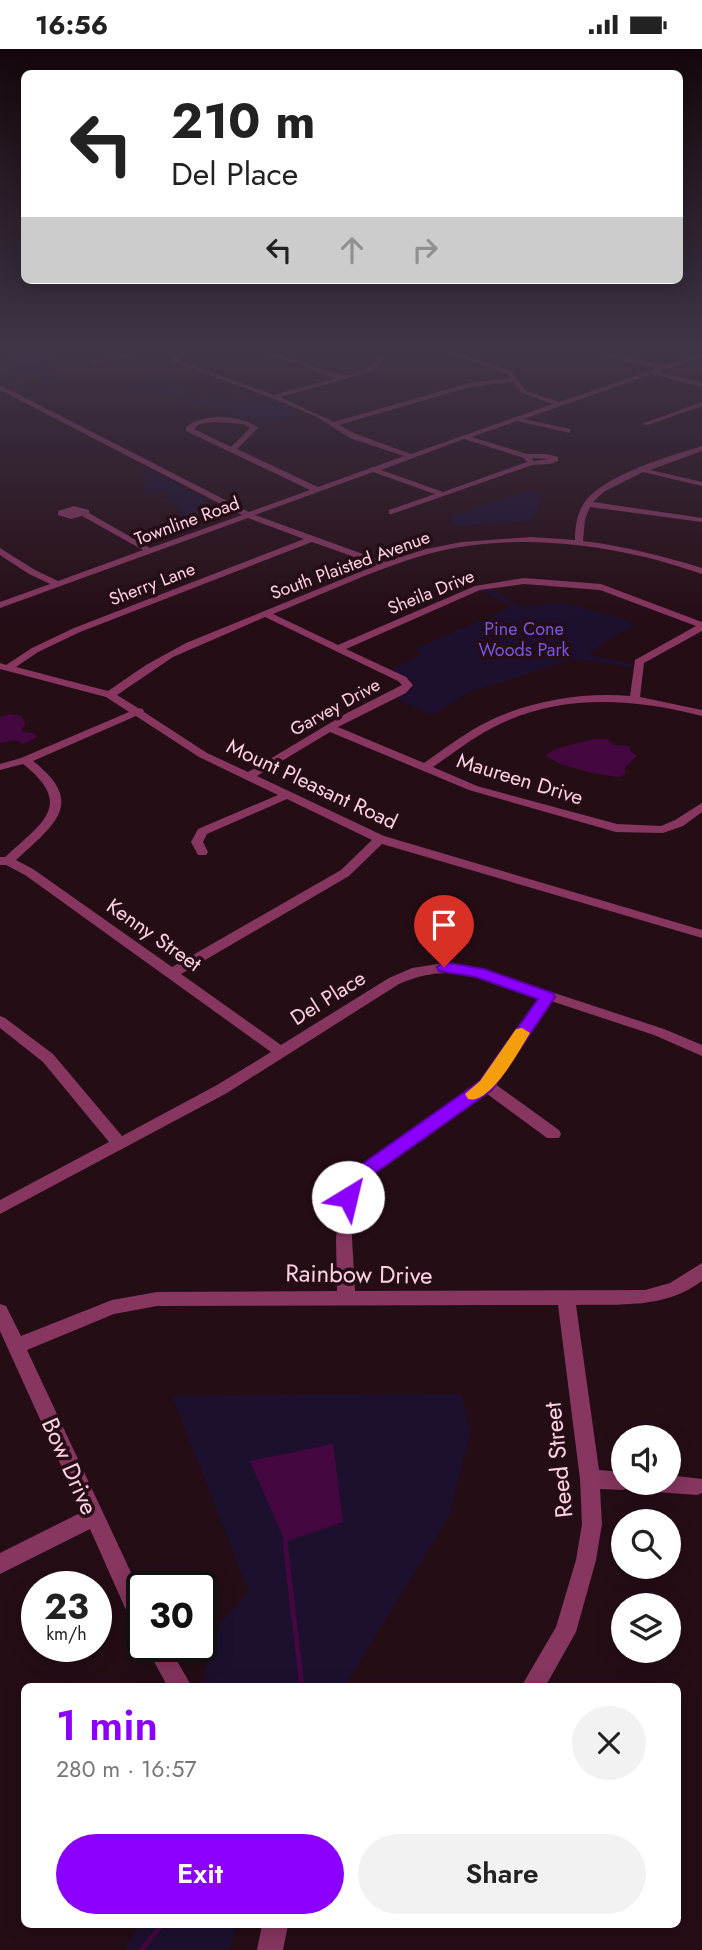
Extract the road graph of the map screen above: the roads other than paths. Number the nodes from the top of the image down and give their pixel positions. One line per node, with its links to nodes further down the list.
1 (106, 442): 18 (street)
2 (214, 442): 8 (street)
3 (241, 442): 8 (street)
4 (369, 442): 9 (street)
5 (451, 442): 9 (street, Townline Road)
6 (477, 442): 14 (street)
7 (702, 448): 11 (street)
8 (232, 450): 13 (street)
9 (411, 456): 10 (street, Townline Road)
10 (374, 470): 13 (street, Townline Road); 14 (street)
11 (645, 471): 12 (street); 15 (street)
12 (702, 484)
13 (317, 490): 18 (street, Townline Road)
14 (442, 494): 16 (street)
15 (587, 504): 19 (street); 21 (street)
16 (392, 512)
17 (85, 513): 23 (street)
18 (249, 515): 20 (street); 23 (street, Townline Road)
19 (702, 520)
20 (312, 539): 24 (street); 31 (street, Sherry Lane)
21 (579, 544): 24 (street, South Plaisted Avenue); 25 (street, South Plaisted Avenue)
22 (0, 551): 26 (street)
23 (150, 551): 26 (street, Townline Road)
24 (385, 565): 28 (street, South Plaisted Avenue)
25 (702, 571)
26 (58, 584): 27 (street, Townline Road)
27 (0, 605)
28 (265, 614): 30 (street, Garvey Drive); 32 (street, South Plaisted Avenue)
29 (702, 626): 30 (street, Sheila Drive); 33 (street)
30 (337, 649): 36 (street, Garvey Drive)
31 (4, 667): 32 (street, Mount Pleasant Road)
32 (110, 695): 34 (street, Mount Pleasant Road)
33 (635, 700): 35 (street); 39 (street)
34 (139, 711): 37 (street); 40 (street, Mount Pleasant Road)
35 (702, 713)
36 (330, 728): 39 (street, Maureen Drive); 40 (street, Garvey Drive)
37 (25, 760): 38 (street); 45 (street)
38 (0, 767)
39 (425, 768): 42 (street, Maureen Drive)
40 (248, 777): 41 (street, Mount Pleasant Road)
41 (286, 795): 43 (street, Mount Pleasant Road); 44 (street)
42 (702, 807)
43 (380, 839): 46 (street, Mount Pleasant Road); 47 (street)
44 (202, 852)
45 (4, 861): 47 (street, Kenny Street)
46 (702, 934)
47 (172, 973): 51 (street, Kenny Street)
48 (547, 997): 50 (street, Del Place); 51 (street, Del Place); 52 (street)
49 (0, 1021): 54 (street)
50 (702, 1051)
51 (281, 1052): 54 (street, Del Place)
52 (486, 1085): 53 (street); 57 (street)
53 (553, 1134)
54 (120, 1143): 55 (street, Del Place)
55 (0, 1208)
56 (702, 1270): 58 (street, Rainbow Drive)
57 (346, 1298): 58 (street, Rainbow Drive); 60 (street, Rainbow Drive)
58 (565, 1299): 61 (street, Reed Street)
59 (0, 1311): 60 (street, Bow Drive)
60 (16, 1346): 65 (street, Bow Drive)
61 (590, 1479): 62 (street); 70 (street, Reed Street)
62 (611, 1480)
63 (681, 1485): 64 (street)
64 (697, 1486)
65 (93, 1517): 66 (street); 67 (street, Bow Drive)
66 (0, 1564)
67 (126, 1586)
68 (167, 1662): 69 (street)
69 (179, 1683)
70 (534, 1683)
71 (274, 1928): 72 (street)
72 (270, 1950)

